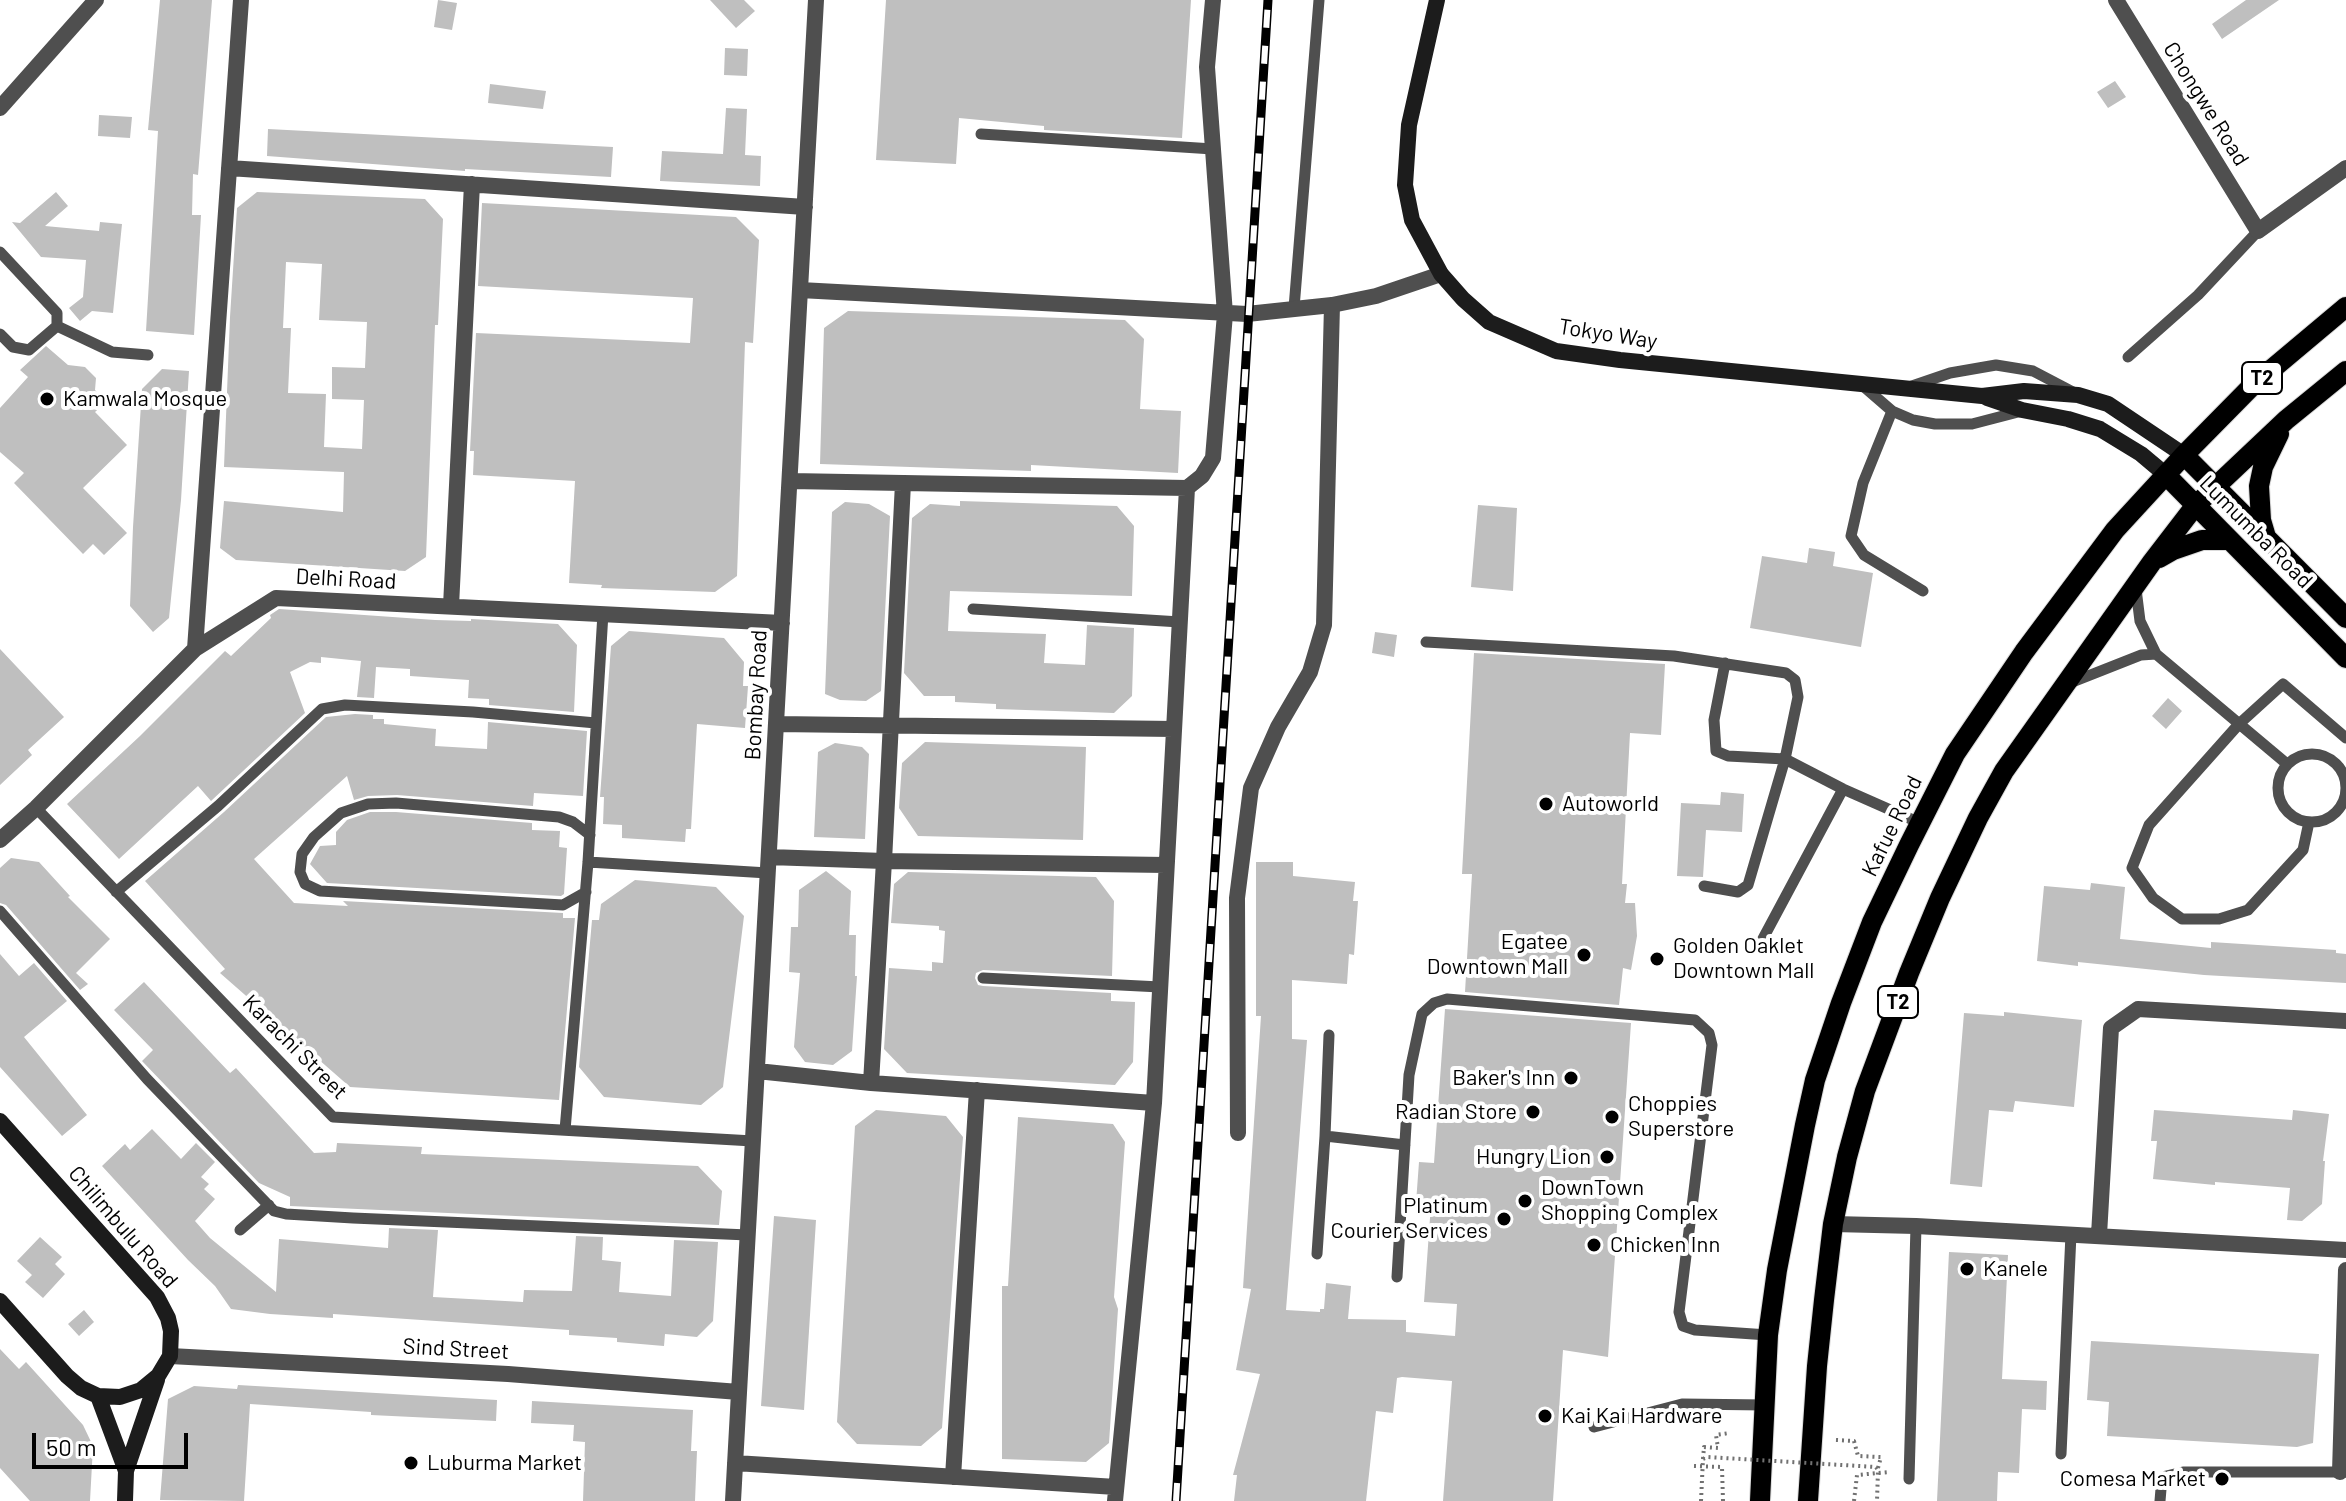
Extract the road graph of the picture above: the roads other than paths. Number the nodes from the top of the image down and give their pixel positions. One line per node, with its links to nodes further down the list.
1 (96, 0): 8 (street)
2 (241, 0): 11 (street)
3 (816, 0): 14 (street, Bombay Road)
4 (1213, 0): 10 (street)
5 (1319, 0): 21 (lane)
6 (1437, 0): 17 (main road, Tokyo Way)
7 (2116, 0): 15 (street, Chongwe Road)
8 (0, 108)
9 (981, 134): 10 (lane)
10 (1213, 149): 22 (street)
11 (229, 168): 13 (street); 54 (street)
12 (2346, 168): 15 (street)
13 (472, 184): 14 (street); 47 (street)
14 (805, 207): 18 (street, Bombay Road)
15 (2258, 231): 26 (lane)
16 (0, 252): 23 (lane)
17 (1441, 274): 19 (street); 28 (main road, Tokyo Way)
18 (800, 290): 22 (street); 37 (street, Bombay Road)
19 (1332, 305): 21 (street); 93 (street)
20 (2346, 307): 35 (main road, Kafue Road / T2)
21 (1294, 308): 22 (street)
22 (1225, 314): 40 (street)
23 (57, 326): 24 (lane); 25 (lane)
24 (0, 334)
25 (148, 355)
26 (2128, 357)
27 (2346, 371): 34 (main road, T2)
28 (1862, 385): 29 (main road, Tokyo Way); 33 (lane)
29 (1905, 389): 30 (lane); 31 (main road, Tokyo Way)
30 (2078, 395): 31 (main road, Tokyo Way); 35 (main road, Tokyo Way)
31 (1982, 396): 32 (main road, Tokyo Way)
32 (2022, 410): 33 (lane); 36 (main road, Tokyo Way)
33 (1892, 411): 46 (lane)
34 (2286, 420): 39 (main road, T2); 42 (main road)
35 (2184, 455): 36 (main road, Kafue Road / T2); 39 (main road, Lumumba Road)
36 (2166, 475): 41 (main road, Lumumba Road); 71 (main road, Kafue Road / T2)
37 (790, 481): 38 (street); 52 (street, Bombay Road)
38 (903, 483): 40 (street); 62 (street)
39 (2215, 487): 41 (main road, T2); 42 (main road, Lumumba Road)
40 (1187, 488): 51 (street)
41 (2195, 506): 43 (main road, Lumumba Road); 44 (main road, T2)
42 (2266, 537): 50 (main road, Lumumba Road)
43 (2229, 540): 44 (main road); 56 (main road, Lumumba Road)
44 (2152, 562): 45 (main road, T2)
45 (2136, 585): 55 (lane); 58 (main road, T2)
46 (1923, 591)
47 (451, 606): 49 (street, Delhi Road); 54 (street, Delhi Road)
48 (973, 609): 51 (lane)
49 (603, 613): 52 (street, Delhi Road); 59 (lane)
50 (2346, 618)
51 (1180, 622): 63 (street)
52 (782, 623): 60 (street, Bombay Road)
53 (1426, 642): 57 (lane)
54 (195, 649): 69 (street, Delhi Road)
55 (2156, 654): 58 (lane); 61 (lane)
56 (2346, 658)
57 (1725, 663): 65 (lane); 65 (lane)
58 (2064, 686): 98 (main road, T2)
59 (596, 723): 72 (lane); 79 (lane)
60 (776, 724): 62 (street); 76 (street, Bombay Road)
61 (2239, 724): 64 (lane); 67 (lane); 70 (lane)
62 (891, 725): 63 (street); 74 (street)
63 (1174, 729): 77 (street)
64 (2346, 738)
65 (1785, 759): 68 (lane); 78 (lane)
66 (2342, 761): 67 (lane); 70 (lane)
67 (2287, 764): 70 (lane)
68 (1843, 789): 71 (lane); 82 (lane)
69 (36, 808): 73 (street, Delhi Road); 79 (lane, Karachi Street)
70 (2309, 822)
71 (1920, 823): 109 (main road, Kafue Road / T2)
72 (590, 835): 75 (lane); 80 (lane)
73 (0, 840)
74 (884, 861): 76 (street); 77 (street); 88 (street)
75 (588, 862): 76 (lane); 80 (lane)
76 (768, 865): 87 (street, Bombay Road)
77 (1166, 865): 84 (street)
78 (1704, 886)
79 (116, 892): 92 (lane, Karachi Street)
80 (586, 892): 92 (lane)
81 (0, 911): 97 (lane)
82 (1759, 946)
83 (983, 978): 84 (lane)
84 (1160, 987): 90 (street)
85 (2346, 1021): 103 (street)
86 (1329, 1035): 94 (lane)
87 (757, 1071): 88 (street); 95 (street, Bombay Road)
88 (871, 1083): 89 (street)
89 (977, 1090): 90 (street); 120 (street)
90 (1154, 1103): 122 (street)
91 (0, 1121): 110 (main road, Chilimbulu Road)
92 (565, 1130): 95 (lane, Karachi Street)
93 (1238, 1133)
94 (1325, 1136): 96 (lane); 105 (lane)
95 (753, 1141): 102 (street, Bombay Road)
96 (1405, 1145): 107 (lane); 109 (lane)
97 (269, 1205): 100 (lane); 102 (lane)
98 (1833, 1224): 99 (street); 126 (main road, T2)
99 (1916, 1226): 101 (street); 121 (lane)
100 (240, 1230)
101 (2071, 1234): 103 (street); 116 (lane)
102 (748, 1235): 112 (street, Bombay Road)
103 (2099, 1235): 104 (street)
104 (2346, 1250)
105 (1317, 1254)
106 (2346, 1270): 119 (street)
107 (1397, 1277)
108 (0, 1301): 113 (main road)
109 (1768, 1335): 114 (main road, Kafue Road / T2)
110 (170, 1356): 111 (main road); 112 (street, Sind Street)
111 (158, 1376): 113 (main road); 118 (main road)
112 (739, 1392): 117 (street, Bombay Road)
113 (98, 1396): 118 (main road)
114 (1766, 1405): 115 (lane); 125 (main road, Kafue Road / T2)
115 (1594, 1427)
116 (2061, 1454)
117 (735, 1463): 120 (street); 124 (street, Bombay Road)
118 (126, 1471): 123 (main road)
119 (2343, 1472): 127 (lane)
120 (953, 1477): 122 (street)
121 (1909, 1479)
122 (1116, 1494)
123 (125, 1501)
124 (733, 1501)
125 (1760, 1501)
126 (1808, 1501)
127 (2160, 1501)

